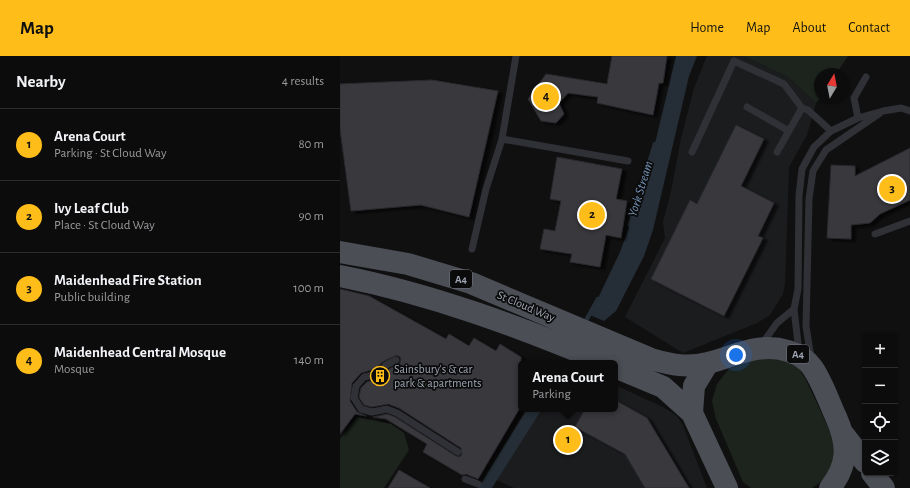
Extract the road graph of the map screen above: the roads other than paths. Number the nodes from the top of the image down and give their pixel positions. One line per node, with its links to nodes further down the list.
1 (516, 56): 10 (lane)
2 (866, 77): 7 (lane)
3 (747, 106): 8 (lane)
4 (802, 108): 8 (lane); 9 (lane); 11 (lane)
5 (883, 111): 6 (lane); 7 (lane); 24 (lane)
6 (910, 111)
7 (858, 118): 9 (lane)
8 (789, 130): 12 (lane)
9 (831, 131): 19 (lane)
10 (502, 139): 13 (lane); 16 (lane)
11 (692, 152)
12 (777, 152)
13 (628, 161)
14 (910, 221): 15 (lane)
15 (875, 234)
16 (472, 249)
17 (340, 252): 20 (main road, St Cloud Way / A4)
18 (340, 276): 20 (main road, St Cloud Way / A4)
19 (794, 309): 21 (lane); 24 (lane)
20 (578, 340): 23 (main road, St Cloud Way / A4); 25 (main road, St Cloud Way / A4)
21 (759, 347): 24 (main road, A4); 25 (main road, A4)
22 (396, 360): 29 (lane)
23 (602, 360)
24 (806, 361): 28 (main road, A4)
25 (708, 363): 27 (main road)
26 (618, 368): 27 (main road)
27 (692, 413): 34 (main road)
28 (844, 435): 30 (main road, A4); 35 (main road, A4)
29 (458, 452)
30 (862, 458)
31 (874, 476): 36 (main road)
32 (465, 479): 33 (lane)
33 (478, 484)
34 (727, 488)
35 (830, 488)
36 (884, 488)

